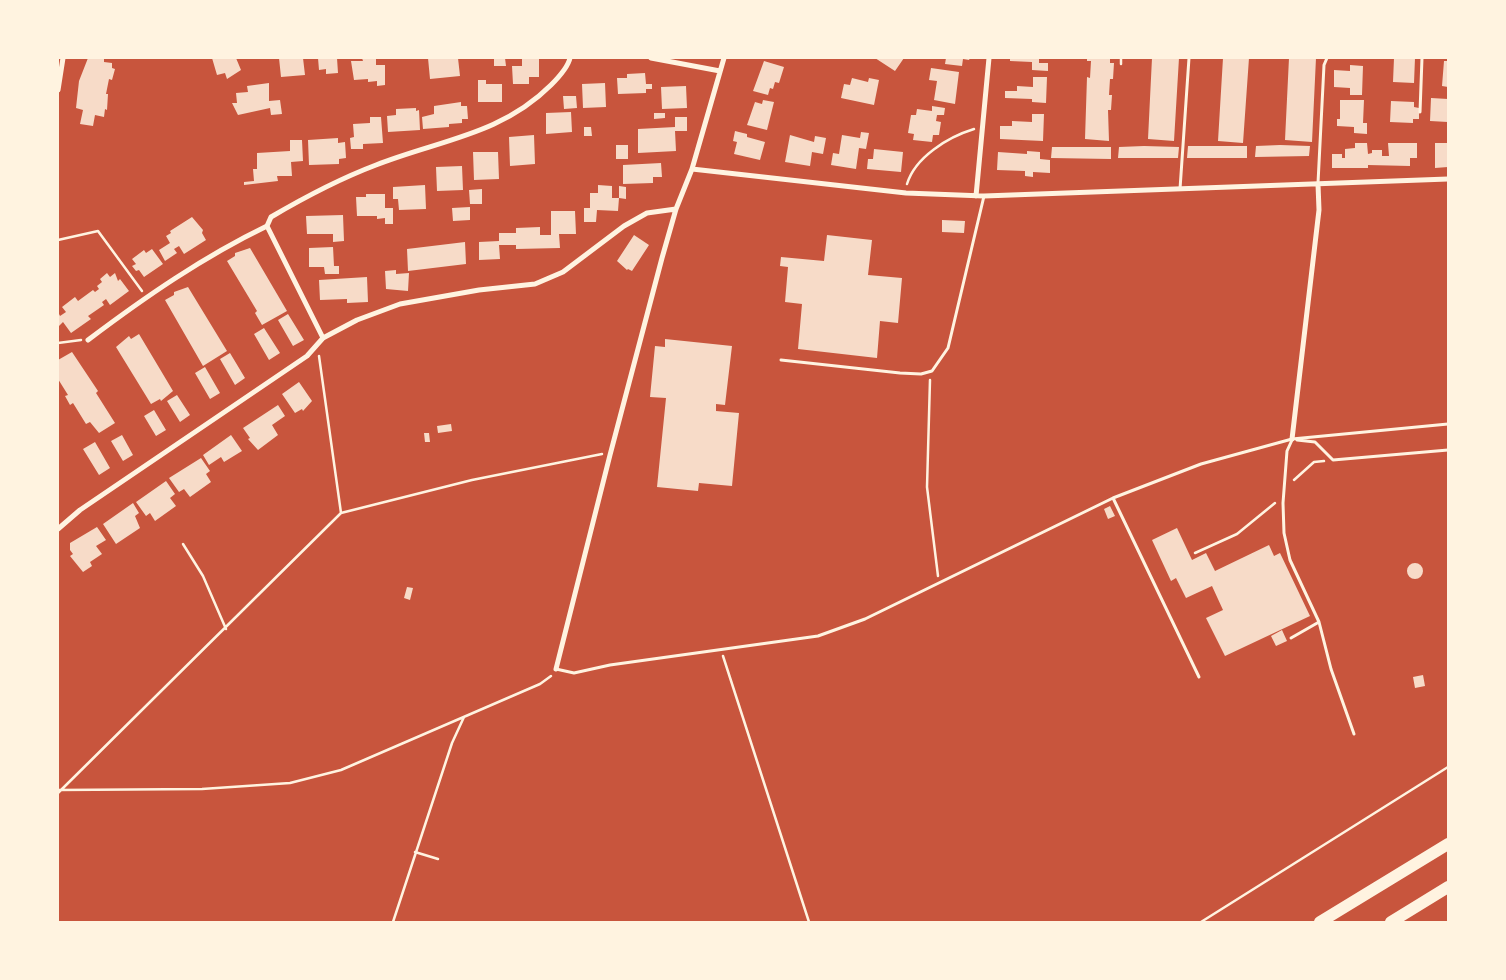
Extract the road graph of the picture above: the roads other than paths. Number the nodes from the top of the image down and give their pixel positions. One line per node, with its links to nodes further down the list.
1 (63, 58): 10 (street)
2 (570, 58): 19 (street)
3 (651, 58): 9 (street)
4 (724, 58): 9 (street)
5 (989, 58): 16 (street)
6 (1189, 58): 15 (lane)
7 (1327, 58): 14 (lane)
8 (1422, 58): 11 (lane)
9 (720, 71): 12 (street)
10 (58, 90)
11 (1420, 112)
12 (692, 170): 16 (street); 18 (street)
13 (1448, 179): 14 (street)
14 (1318, 184): 15 (street); 24 (street)
15 (1180, 189): 17 (street)
16 (976, 196): 17 (street)
17 (984, 196): 22 (lane)
18 (676, 208): 20 (street); 30 (street)
19 (268, 226): 20 (street); 21 (street)
20 (323, 338): 27 (street)
21 (88, 340)
22 (781, 360)
23 (1448, 424): 24 (lane)
24 (1292, 439): 25 (lane); 26 (lane); 28 (lane)
25 (1448, 450)
26 (1113, 498): 30 (lane); 31 (lane)
27 (58, 529)
28 (1319, 622): 29 (lane); 32 (lane)
29 (1291, 638)
30 (556, 669)
31 (1199, 677)
32 (1354, 734)
33 (1448, 844): 35 (highway)
34 (1448, 887): 36 (highway)
35 (1320, 922)
36 (1390, 922)

